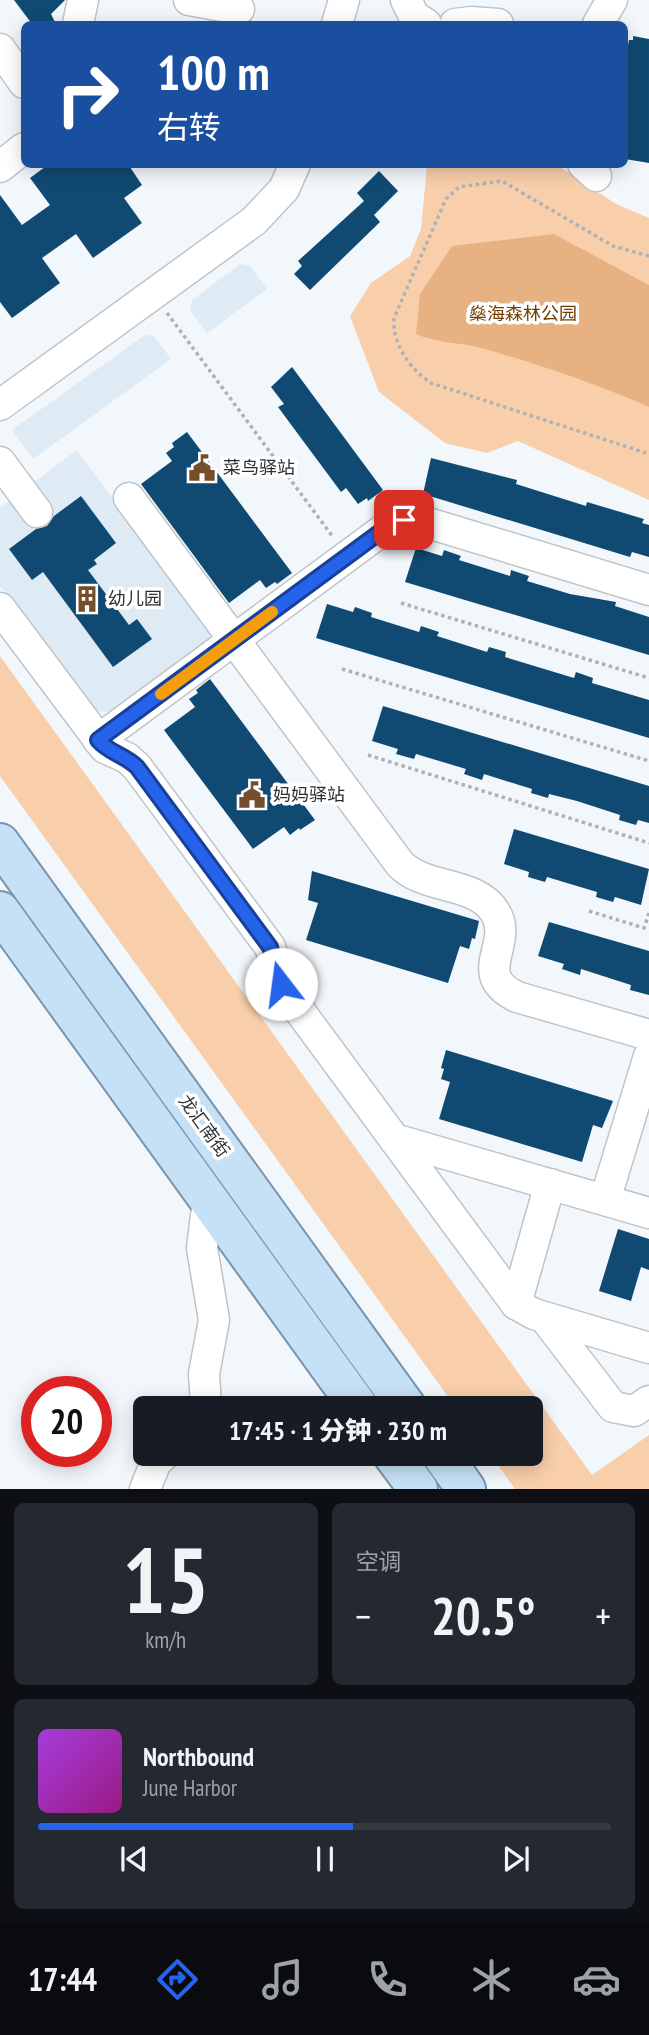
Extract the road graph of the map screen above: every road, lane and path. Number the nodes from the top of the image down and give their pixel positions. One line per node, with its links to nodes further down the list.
1 (189, 0): 4 (street)
2 (344, 0): 5 (street)
3 (406, 0): 6 (street)
4 (239, 9)
5 (338, 21)
6 (422, 21)
7 (0, 49): 8 (street); 9 (street)
8 (21, 60)
9 (21, 79)
10 (21, 150): 11 (street)
11 (0, 167)
12 (293, 168): 14 (street)
13 (649, 256): 16 (path)
14 (153, 294): 15 (street); 20 (path)
15 (0, 405)
16 (649, 454)
17 (0, 462): 19 (street)
18 (129, 498): 24 (street)
19 (37, 512)
20 (348, 556): 21 (street); 24 (street)
21 (649, 590)
22 (401, 603): 26 (path)
23 (0, 608): 27 (street)
24 (235, 640): 27 (street); 37 (street)
25 (342, 670): 29 (path)
26 (649, 678)
27 (98, 740): 39 (street)
28 (368, 755): 31 (path)
29 (649, 761)
30 (0, 843): 49 (main road, 龙汇南街)
31 (649, 843)
32 (0, 911): 36 (main road)
33 (589, 911): 34 (path)
34 (649, 913)
35 (0, 942): 36 (main road)
36 (46, 974): 41 (main road)
37 (649, 1035)
38 (649, 1056): 42 (street)
39 (394, 1139): 40 (street); 44 (street)
40 (550, 1184): 42 (street); 44 (street)
41 (208, 1199): 47 (street); 48 (main road)
42 (605, 1200): 43 (street)
43 (649, 1213)
44 (516, 1304): 45 (street)
45 (544, 1317): 46 (street); 50 (street)
46 (649, 1348)
47 (205, 1396)
48 (351, 1396)
49 (399, 1396)
50 (649, 1401)
51 (154, 1466): 54 (street)
52 (402, 1466): 55 (main road)
53 (450, 1466): 56 (main road)
54 (145, 1489)
55 (418, 1489)
56 (466, 1489)

